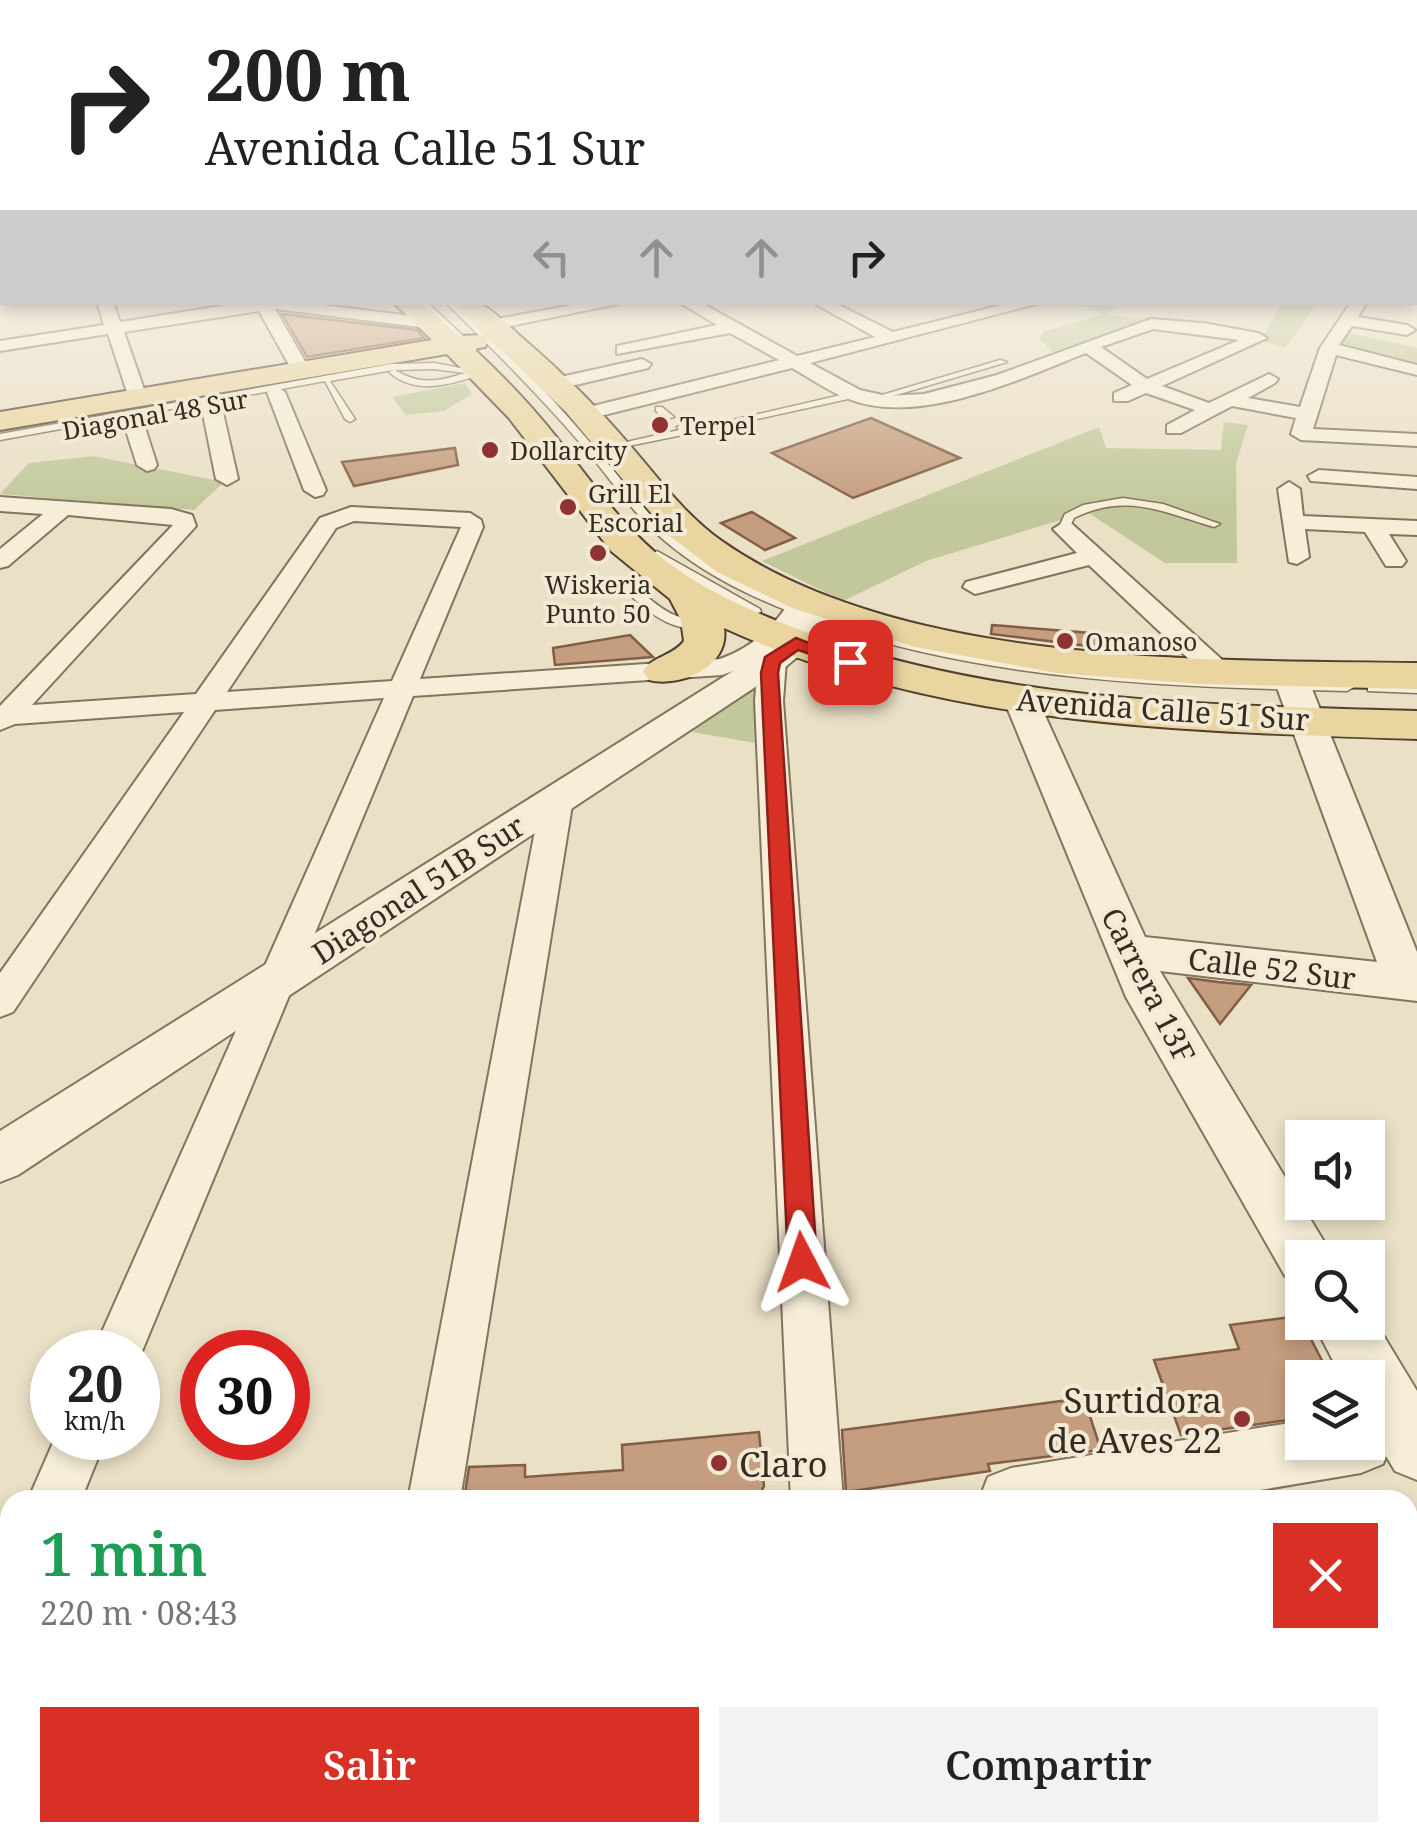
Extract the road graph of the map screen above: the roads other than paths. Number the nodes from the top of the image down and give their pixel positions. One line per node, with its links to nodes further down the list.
1 (68, 336): 14 (street)
2 (116, 336): 34 (street)
3 (286, 336): 23 (street)
4 (430, 336): 13 (street)
5 (602, 336): 12 (street)
6 (656, 336): 12 (street)
7 (744, 336): 17 (street)
8 (887, 336): 17 (street)
9 (1120, 336): 15 (street); 20 (street)
10 (1245, 336): 20 (street)
11 (1337, 336): 16 (street)
12 (609, 341): 25 (street)
13 (462, 342): 18 (main road, Diagonal 48 Sur); 18 (main road, Diagonal 48 Sur); 25 (main road, Diagonal 48 Sur); 65 (main road); 66 (lane); 66 (lane)
14 (0, 346)
15 (1089, 347): 26 (street); 30 (street)
16 (1329, 348): 21 (street); 40 (street)
17 (789, 360): 30 (street); 33 (street)
18 (397, 362): 23 (main road, Diagonal 48 Sur); 39 (lane); 44 (lane)
19 (1002, 362): 30 (lane)
20 (1202, 362): 26 (street)
21 (1397, 366): 22 (street); 27 (street)
22 (1417, 370)
23 (315, 376): 28 (main road, Diagonal 48 Sur); 34 (main road, Diagonal 48 Sur); 38 (lane)
24 (1269, 379): 31 (street)
25 (554, 384): 36 (main road, Diagonal 48 Sur)
26 (1146, 386): 29 (street); 35 (street)
27 (1400, 390)
28 (276, 392): 32 (main road, Diagonal 48 Sur); 52 (street)
29 (1121, 397)
30 (862, 398): 41 (lane)
31 (1230, 400): 35 (street); 40 (street)
32 (211, 404): 34 (main road, Diagonal 48 Sur); 49 (street)
33 (652, 405): 36 (street); 37 (lane)
34 (135, 408): 39 (main road, Diagonal 48 Sur); 44 (main road, Diagonal 48 Sur); 47 (street)
35 (1210, 410): 43 (street)
36 (584, 414): 46 (main road, Diagonal 48 Sur)
37 (669, 417)
38 (350, 419)
39 (0, 423)
40 (1304, 424): 45 (street)
41 (716, 425)
42 (682, 427): 46 (lane)
43 (1174, 428)
44 (0, 439)
45 (1417, 440)
46 (614, 446): 66 (main road, Diagonal 48 Sur)
47 (147, 465)
48 (1318, 476): 50 (street)
49 (227, 479)
50 (1417, 483)
51 (1289, 489): 55 (street)
52 (315, 490)
53 (0, 504): 54 (street)
54 (63, 508): 62 (street); 76 (street)
55 (1292, 522): 57 (street); 61 (street)
56 (1214, 524): 59 (lane)
57 (1373, 526): 58 (street); 63 (street)
58 (1417, 528)
59 (1064, 529): 60 (street)
60 (1094, 556): 64 (street); 68 (street)
61 (1297, 557)
62 (0, 561)
63 (1394, 561)
64 (975, 587)
65 (683, 597): 66 (main road); 67 (main road)
66 (798, 626): 67 (street); 68 (main road, Avenida Calle 51 Sur); 72 (lane); 72 (lane); 73 (main road, Avenida Calle 51 Sur); 78 (street, Diagonal 51B Sur); 91 (street)
67 (664, 671): 70 (street)
68 (1220, 673): 72 (main road, Avenida Calle 51 Sur)
69 (1417, 676): 72 (main road, Avenida Calle 51 Sur)
70 (401, 689): 74 (street); 74 (street); 80 (street)
71 (1417, 689): 72 (lane)
72 (1299, 698): 73 (main road, Avenida Calle 51 Sur); 75 (lane); 77 (main road, Avenida Calle 51 Sur); 81 (street)
73 (1020, 700): 79 (street, Carrera 13F)
74 (206, 702): 76 (street); 82 (street)
75 (1417, 714)
76 (2, 718)
77 (1417, 725)
78 (557, 800): 80 (street, Diagonal 51B Sur); 90 (street)
79 (1126, 951): 81 (street, Calle 52 Sur); 84 (street, Carrera 13F)
80 (274, 982): 83 (street, Diagonal 51B Sur); 85 (street)
81 (1412, 984)
82 (0, 1002)
83 (0, 1159)
84 (1294, 1240)
85 (126, 1330)
86 (1351, 1340): 87 (street)
87 (1393, 1429): 92 (street)
88 (71, 1460): 89 (street)
89 (58, 1490)
90 (436, 1490)
91 (815, 1490)
92 (1127, 1490)

